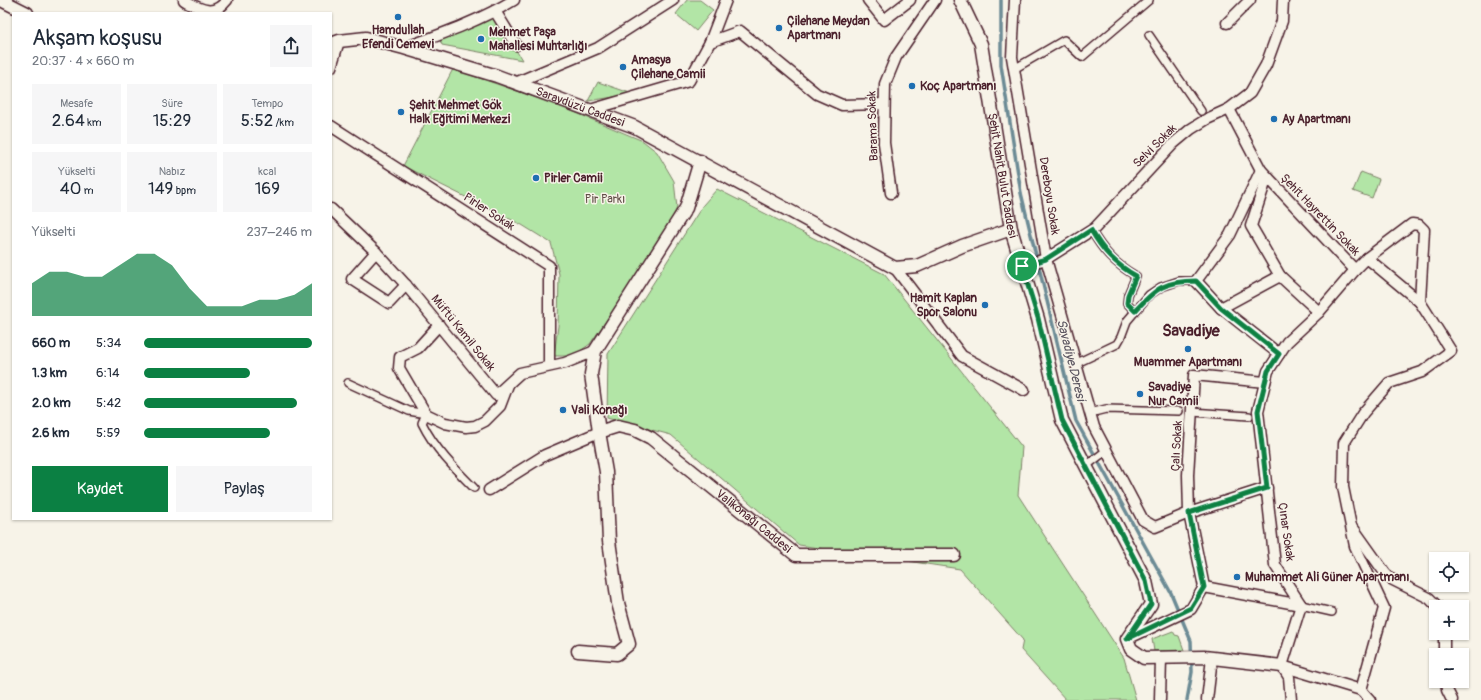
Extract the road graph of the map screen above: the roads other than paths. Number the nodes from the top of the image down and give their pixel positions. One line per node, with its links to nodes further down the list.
1 (1, 0): 16 (street)
2 (184, 0): 3 (street)
3 (227, 0)
4 (514, 0): 15 (street)
5 (673, 0): 25 (street)
6 (726, 0): 20 (street)
7 (868, 0): 8 (street)
8 (910, 0)
9 (935, 0): 26 (street, Barama Sokak)
10 (960, 0): 35 (street, Şehit Nahit Bulut Caddesi)
11 (1015, 0): 24 (street, Dereboyu Sokak)
12 (1149, 0): 24 (street)
13 (1250, 0): 17 (street)
14 (1283, 0): 27 (street, Selvi Sokak)
15 (495, 11): 21 (street); 22 (street)
16 (25, 12)
17 (1227, 23)
18 (1149, 35): 29 (street)
19 (335, 42): 22 (street, Saraydüzü Caddesi); 23 (street)
20 (710, 42): 26 (street); 28 (street)
21 (516, 45)
22 (404, 48): 25 (street, Saraydüzü Caddesi)
23 (332, 61)
24 (1014, 69): 39 (street, Dereboyu Sokak)
25 (515, 83): 28 (street, Saraydüzü Caddesi)
26 (884, 104): 33 (street, Barama Sokak)
27 (1228, 109): 32 (street, Şehit Hayrettin Sokak); 36 (street, Selvi Sokak)
28 (590, 110): 31 (street, Saraydüzü Caddesi)
29 (1200, 111)
30 (332, 127): 54 (street, Pirler Sokak)
31 (700, 161): 41 (street, Saraydüzü Caddesi); 51 (street)
32 (1264, 174): 42 (street, Şehit Hayrettin Sokak); 43 (street); 44 (street)
33 (891, 193)
34 (332, 210): 37 (street, Müftü Kamil Sokak)
35 (1011, 229): 40 (street, Şehit Nahit Bulut Caddesi); 41 (street)
36 (1091, 230): 39 (street, Selvi Sokak); 48 (street)
37 (376, 252): 45 (street, Müftü Kamil Sokak); 45 (street)
38 (1367, 258): 42 (street, Şehit Hayrettin Sokak); 46 (street); 46 (street, Şehit Hayrettin Sokak)
39 (1046, 259): 40 (street, Selvi Sokak); 53 (street, Dereboyu Sokak)
40 (1022, 266): 66 (street, Şehit Nahit Bulut Caddesi)
41 (895, 268): 58 (street)
42 (1355, 270): 49 (street, Çınar Sokak)
43 (1280, 276): 47 (street); 49 (street)
44 (1196, 281): 47 (street); 48 (street)
45 (406, 285): 50 (street, Müftü Kamil Sokak)
46 (1420, 302): 71 (street)
47 (1221, 308): 52 (street)
48 (1135, 311): 53 (street)
49 (1319, 312): 52 (street, Çınar Sokak)
50 (439, 325): 55 (street, Müftü Kamil Sokak); 62 (street)
51 (596, 351): 54 (street, Müftü Kamil Sokak); 64 (street)
52 (1279, 354): 56 (street, Çınar Sokak)
53 (1075, 364): 61 (street, Dereboyu Sokak)
54 (549, 366): 55 (street, Müftü Kamil Sokak)
55 (510, 382): 62 (street)
56 (1265, 382): 60 (street, Çalı Sokak); 68 (street, Çınar Sokak)
57 (348, 383): 62 (street)
58 (1024, 390)
59 (1179, 411): 61 (street)
60 (1192, 412): 63 (street); 70 (street, Çalı Sokak)
61 (1090, 413): 65 (street, Dereboyu Sokak)
62 (426, 414): 67 (street)
63 (1249, 416)
64 (599, 432): 69 (street); 72 (street, Valikonağı Caddesi); 78 (street)
65 (1105, 452): 66 (street); 70 (street, Dereboyu Sokak)
66 (1088, 464): 77 (street, Şehit Nahit Bulut Caddesi)
67 (474, 488)
68 (1267, 488): 70 (street); 75 (street, Çınar Sokak)
69 (489, 490)
70 (1189, 513): 73 (street, Çalı Sokak)
71 (1350, 524): 74 (street); 83 (street)
72 (954, 555)
73 (1204, 587): 75 (street); 77 (street)
74 (1430, 600)
75 (1301, 605): 76 (street); 81 (street)
76 (1332, 612)
77 (1127, 639): 79 (street)
78 (578, 651)
79 (1161, 658): 80 (street); 84 (street)
80 (1208, 658): 81 (street); 85 (street)
81 (1282, 666): 83 (street); 86 (street)
82 (1447, 688): 88 (street)
83 (1361, 690): 87 (street)
84 (1160, 700)
85 (1207, 700)
86 (1291, 700)
87 (1370, 700)
88 (1452, 700)

